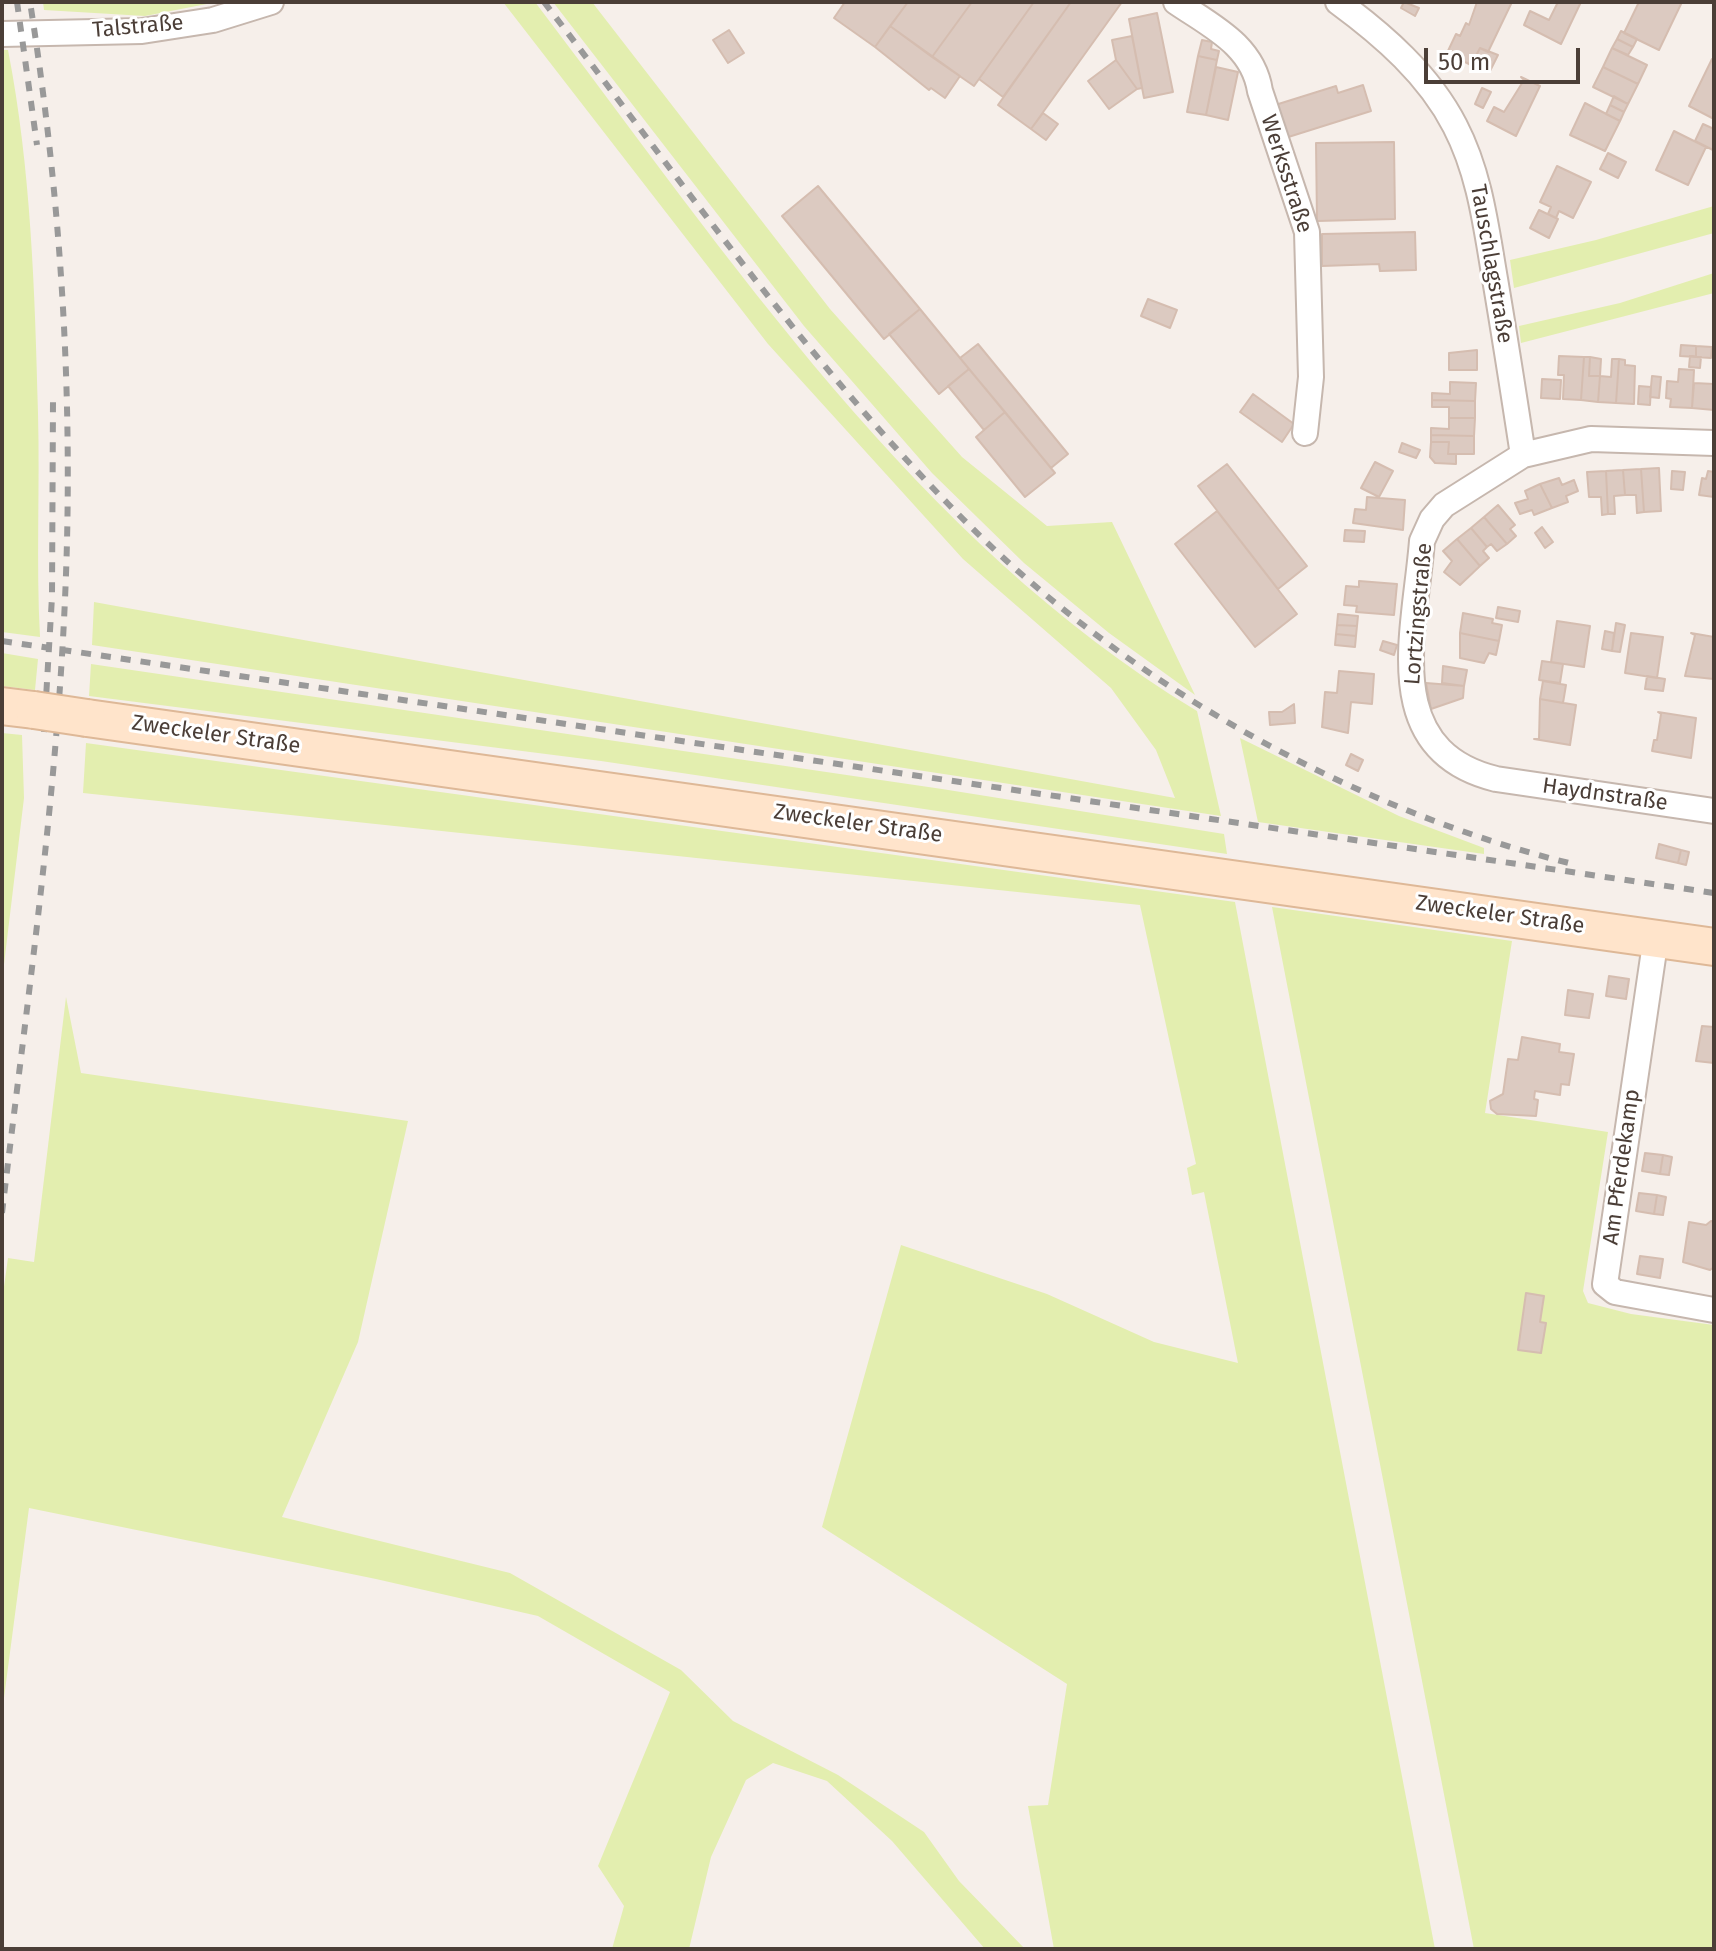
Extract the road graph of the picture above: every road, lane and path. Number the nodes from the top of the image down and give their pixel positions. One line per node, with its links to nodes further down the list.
1 (271, 2): 5 (street, Talstraße)
2 (1176, 2): 6 (street, Werksstraße)
3 (1338, 2): 4 (street, Tauschlagstraße)
4 (1362, 10): 8 (street, Tauschlagstraße)
5 (2, 34)
6 (1305, 433)
7 (1714, 443): 8 (street, Lortzingstraße)
8 (1523, 455): 10 (street, Lortzingstraße)
9 (18, 708): 12 (street, Zweckeler Straße, bridge)
10 (1496, 779): 11 (street, Haydnstraße)
11 (1714, 811)
12 (1656, 937): 13 (street, Zweckeler Straße); 14 (street, Am Pferdekamp)
13 (1714, 947)
14 (1714, 1310)

